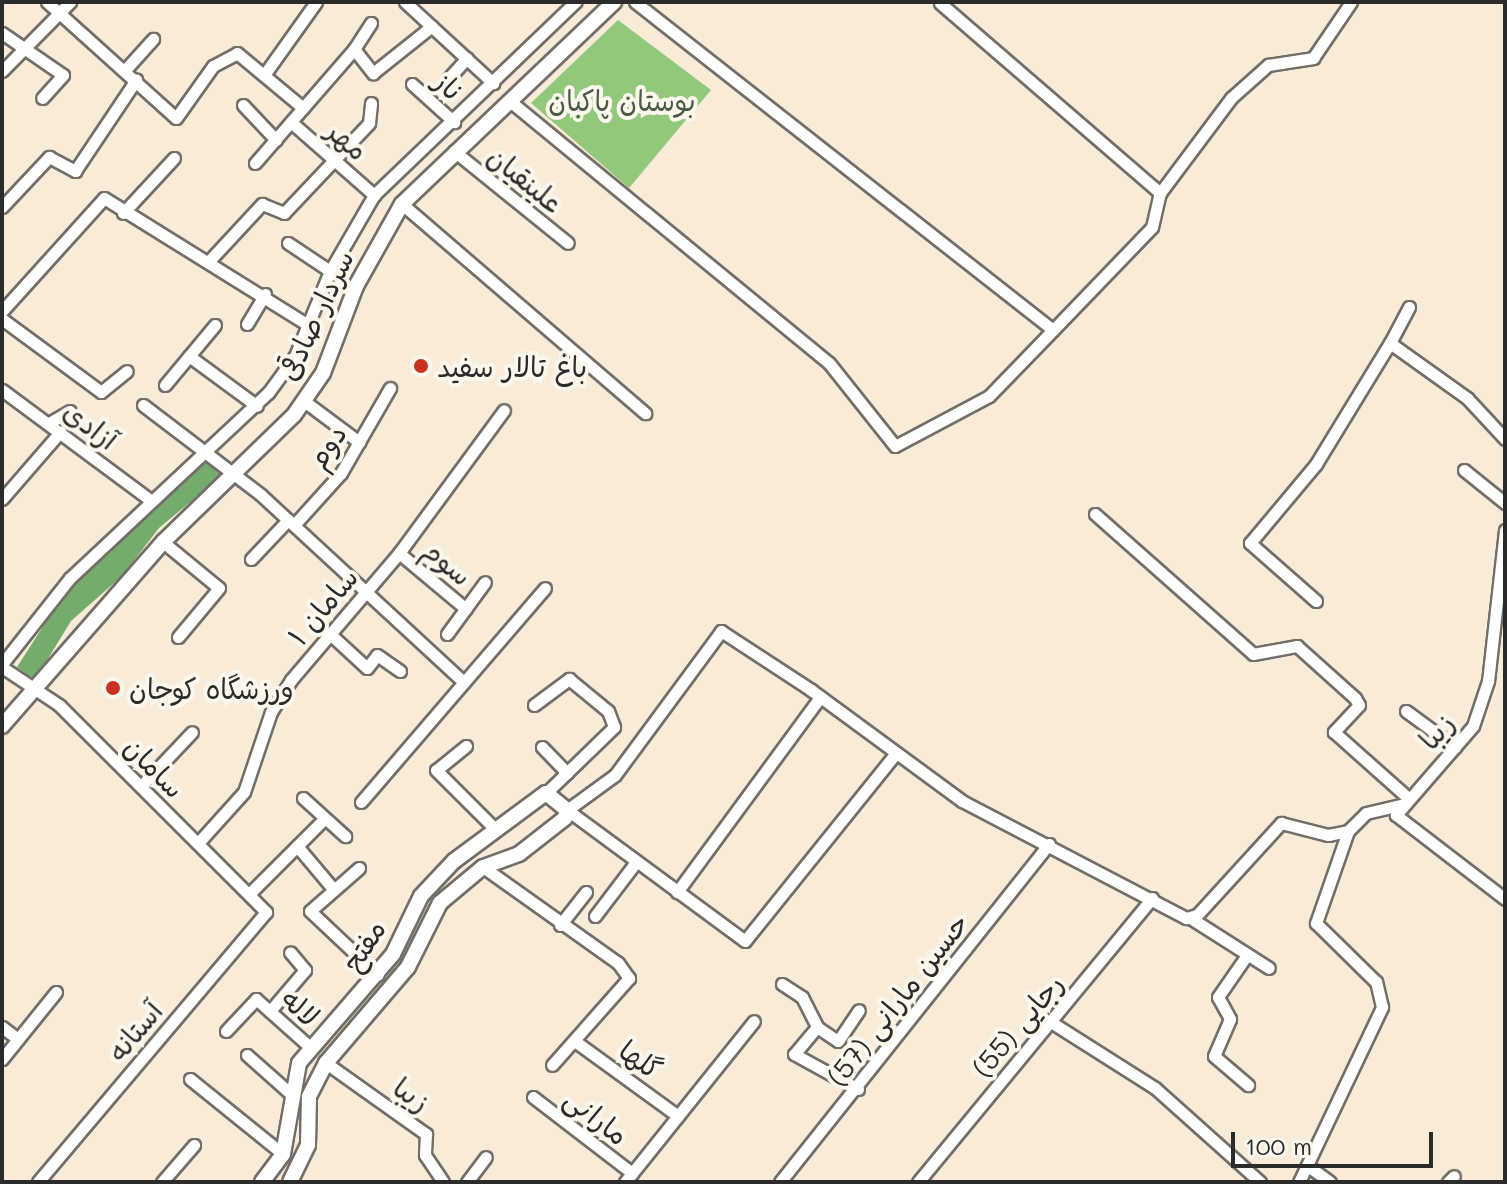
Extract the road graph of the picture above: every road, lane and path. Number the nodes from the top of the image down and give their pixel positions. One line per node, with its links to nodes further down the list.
1 (47, 2): 10 (street)
2 (70, 2): 10 (street)
3 (316, 2): 22 (street)
4 (575, 2): 17 (street)
5 (614, 2): 21 (street, سردار صادقی)
6 (635, 2): 55 (street)
7 (1351, 2): 39 (street)
8 (410, 3): 12 (street)
9 (940, 3): 39 (street)
10 (60, 14): 16 (street); 19 (street)
11 (371, 23): 15 (street)
12 (432, 26): 15 (street); 18 (street)
13 (2, 33): 16 (street)
14 (153, 39): 19 (street)
15 (354, 49): 31 (street)
16 (23, 50): 20 (street); 27 (street)
17 (524, 57): 21 (street); 25 (street)
18 (467, 58): 23 (street); 25 (street)
19 (125, 70): 24 (street)
20 (2, 71)
21 (542, 74): 28 (street, سردار صادقی)
22 (264, 75): 24 (street); 31 (street)
23 (448, 79)
24 (136, 80): 42 (street)
25 (493, 83): 33 (street)
26 (412, 84): 33 (street, ناز)
27 (42, 98)
28 (511, 102): 35 (street, سردار صادقی); 55 (street)
29 (371, 103): 37 (street)
30 (243, 105): 34 (street)
31 (303, 108): 32 (street)
32 (291, 122): 34 (street); 37 (street, مهر)
33 (454, 122): 40 (street)
34 (276, 140): 38 (street)
35 (454, 151): 41 (street, سردار صادقی); 45 (street, علینقیان)
36 (174, 158): 43 (street)
37 (334, 160): 40 (street, مهر); 46 (street)
38 (255, 163)
39 (1160, 193): 55 (street)
40 (374, 195): 47 (street)
41 (402, 204): 62 (street, سردار صادقی); 67 (street)
42 (2, 207)
43 (123, 213): 46 (street); 50 (street)
44 (288, 243): 47 (street)
45 (568, 243)
46 (209, 261): 48 (street)
47 (330, 271): 54 (street)
48 (265, 294): 52 (street); 54 (street)
49 (1409, 307): 56 (street)
50 (2, 311)
51 (2, 319): 58 (street)
52 (247, 324)
53 (215, 325): 57 (street)
54 (310, 326): 64 (street)
55 (1053, 330)
56 (1390, 343): 70 (street); 87 (street)
57 (189, 356): 59 (street); 64 (street)
58 (127, 371)
59 (165, 385)
60 (390, 388): 71 (street, دوم)
61 (2, 390): 68 (street, آزادی)
62 (304, 401): 71 (street); 74 (street, سردار صادقی)
63 (143, 405): 72 (street)
64 (257, 406): 72 (street)
65 (504, 410): 82 (street, سامان ۱)
66 (70, 411): 68 (street)
67 (645, 413)
68 (49, 423): 69 (street, آزادی)
69 (60, 432): 75 (street); 76 (street, آزادی)
70 (1505, 439)
71 (359, 442): 79 (street, دوم)
72 (205, 451): 74 (street); 76 (street)
73 (1464, 470): 77 (street)
74 (237, 474): 79 (street); 81 (street, سردار صادقی)
75 (2, 499)
76 (150, 500): 92 (street)
77 (1505, 503)
78 (1095, 514): 109 (street)
79 (291, 523): 83 (street, دوم); 86 (street)
80 (1505, 530): 103 (street, زیبا)
81 (163, 542): 91 (street); 95 (street, سردار صادقی)
82 (399, 553): 86 (street, سامان ۱); 88 (street, سوم)
83 (251, 559)
84 (485, 582): 88 (street)
85 (545, 588): 94 (street)
86 (365, 592): 89 (street, سامان ۱); 94 (street)
87 (1316, 601)
88 (466, 609): 90 (street)
89 (330, 634): 93 (street); 116 (street, سامان ۱)
90 (447, 634)
91 (178, 637)
92 (2, 666): 95 (street, سامان)
93 (400, 671)
94 (464, 682): 110 (street)
95 (33, 689): 99 (street, سردار صادقی); 106 (street, سامان)
96 (820, 697): 104 (street); 111 (street, مفتح); 124 (street)
97 (534, 705): 105 (street)
98 (1406, 711): 103 (street)
99 (2, 726)
100 (192, 732): 106 (street)
101 (466, 746): 113 (street)
102 (542, 747): 105 (street)
103 (1455, 747): 109 (street, زیبا)
104 (896, 753): 117 (street); 124 (street)
105 (567, 773): 107 (street)
106 (141, 786): 116 (street, سامان)
107 (546, 793): 111 (street); 113 (street, مفتح)
108 (303, 798): 112 (street)
109 (1404, 801): 114 (street); 127 (street)
110 (361, 802)
111 (567, 810): 119 (street); 120 (street, مفتح)
112 (325, 818): 115 (street); 118 (street)
113 (495, 829): 135 (street, مفتح)
114 (1348, 831): 130 (street); 161 (street)
115 (345, 836)
116 (198, 843): 125 (street, سامان)
117 (1049, 844): 126 (street); 154 (street, حسین مارانی (57))
118 (297, 846): 122 (street); 125 (street)
119 (636, 862): 124 (street); 129 (street)
120 (483, 867): 131 (street); 150 (street, مفتح)
121 (359, 868): 122 (street)
122 (334, 890): 135 (street)
123 (586, 892): 131 (street)
124 (677, 892)
125 (249, 894): 128 (street, سامان)
126 (1152, 898): 130 (street); 141 (street, رجایی (55))
127 (1505, 899)
128 (266, 912): 164 (street, آستانه)
129 (595, 916)
130 (1192, 919): 133 (street)
131 (560, 925): 146 (street)
132 (290, 952): 139 (street)
133 (1247, 955): 134 (street); 153 (street)
134 (1269, 968)
135 (378, 975): 147 (street, مفتح)
136 (782, 984): 143 (street)
137 (56, 992): 145 (street)
138 (859, 1010): 143 (street)
139 (270, 1011): 144 (street, لاله); 147 (street, لاله)
140 (754, 1021): 157 (street)
141 (1051, 1022): 170 (street, رجایی (55)); 171 (street)
142 (2, 1027): 145 (street)
143 (817, 1027): 154 (street)
144 (226, 1031)
145 (18, 1039): 149 (street)
146 (576, 1042): 151 (street); 157 (street, گلها)
147 (311, 1048): 155 (street, مفتح)
148 (247, 1055): 155 (street)
149 (2, 1059)
150 (326, 1063): 163 (street, مفتح); 167 (street, زیبا)
151 (552, 1065)
152 (190, 1079): 159 (street)
153 (1248, 1085)
154 (858, 1089): 169 (street, حسین مارانی (57))
155 (290, 1093): 159 (street, مفتح)
156 (533, 1097): 162 (street, مارانی)
157 (678, 1116): 162 (street)
158 (194, 1145): 165 (street)
159 (283, 1154): 166 (street)
160 (486, 1157): 168 (street)
161 (1308, 1166): 172 (street); 173 (street)
162 (628, 1178)
163 (296, 1180)
164 (38, 1182)
165 (162, 1182)
166 (262, 1182)
167 (443, 1182)
168 (467, 1182)
169 (780, 1182)
170 (918, 1182)
171 (1260, 1182)
172 (1299, 1182)
173 (1330, 1182)

